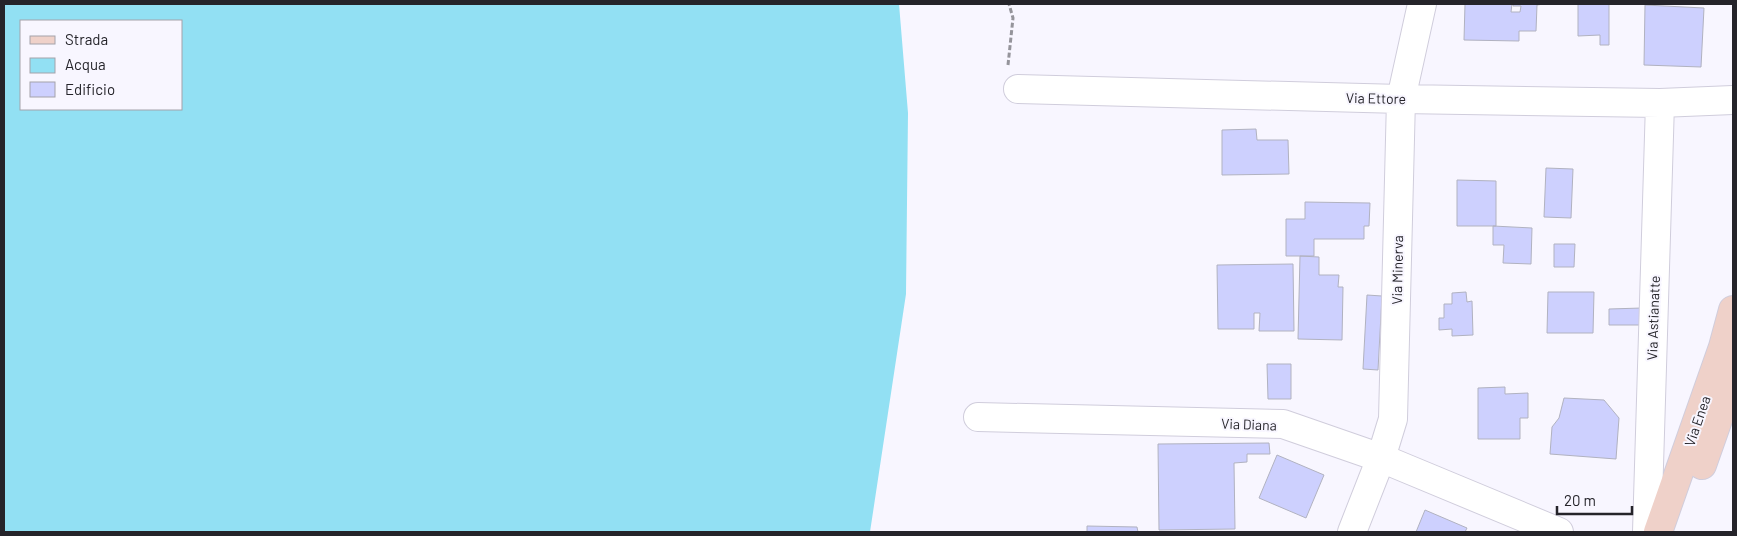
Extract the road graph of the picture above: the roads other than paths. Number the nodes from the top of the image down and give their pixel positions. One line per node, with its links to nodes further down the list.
1 (1422, 4): 3 (street, Via Minerva)
2 (1013, 79): 3 (street, Via Ettore)
3 (1401, 99): 5 (street, Via Ettore); 9 (street, Via Minerva)
4 (1733, 100): 5 (street, Via Ettore)
5 (1660, 103): 12 (street, Via Astianatte)
6 (1733, 310): 13 (main road, Via Enea)
7 (1733, 377): 14 (main road, Via Enea)
8 (978, 417): 9 (street, Via Diana)
9 (1381, 458): 10 (street, Via Minerva); 11 (street, Via Diana)
10 (1352, 532)
11 (1559, 532)
12 (1646, 532)
13 (1658, 532)
14 (1677, 532)

